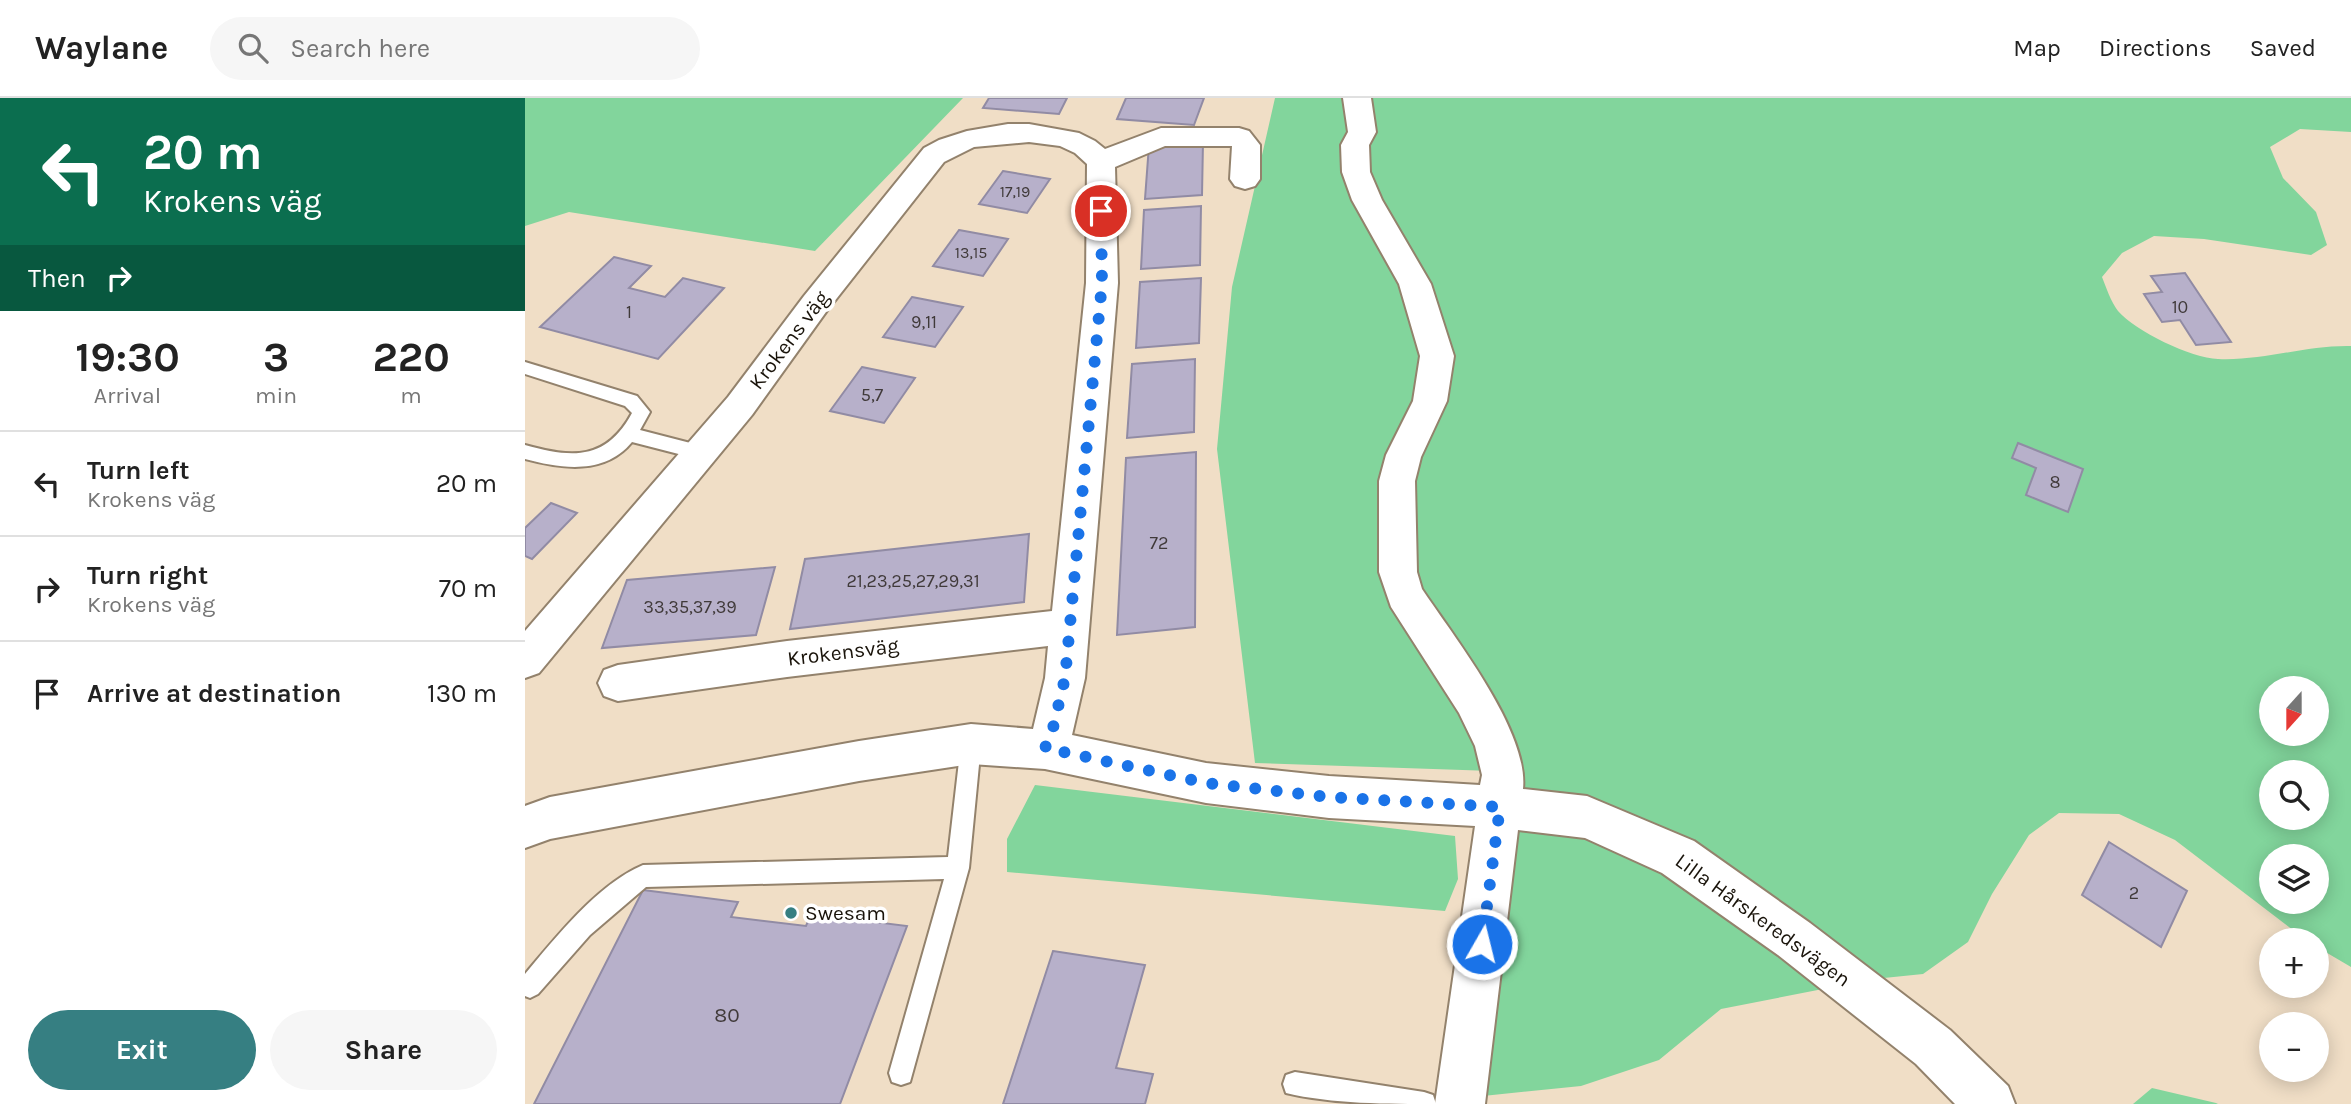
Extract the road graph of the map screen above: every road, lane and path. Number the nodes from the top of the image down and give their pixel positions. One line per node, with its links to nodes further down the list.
1 (1357, 98): 13 (street)
2 (1101, 162): 3 (street); 7 (street, Krokens väg); 8 (street)
3 (1245, 179)
4 (525, 368): 5 (lane)
5 (631, 435): 6 (lane); 7 (lane)
6 (525, 452)
7 (702, 453): 9 (street, Krokens väg)
8 (1068, 626): 10 (street, Krokensväg); 12 (street)
9 (525, 660)
10 (618, 683)
11 (971, 744): 12 (street); 14 (street); 15 (lane)
12 (1045, 748): 13 (street)
13 (1500, 807): 20 (street); 21 (street, Lilla Hårskeredsvägen)
14 (525, 827)
15 (958, 868): 16 (lane); 17 (lane)
16 (530, 986)
17 (901, 1073)
18 (1294, 1084): 19 (lane)
19 (1424, 1104)
20 (1460, 1104)
21 (1990, 1104)

